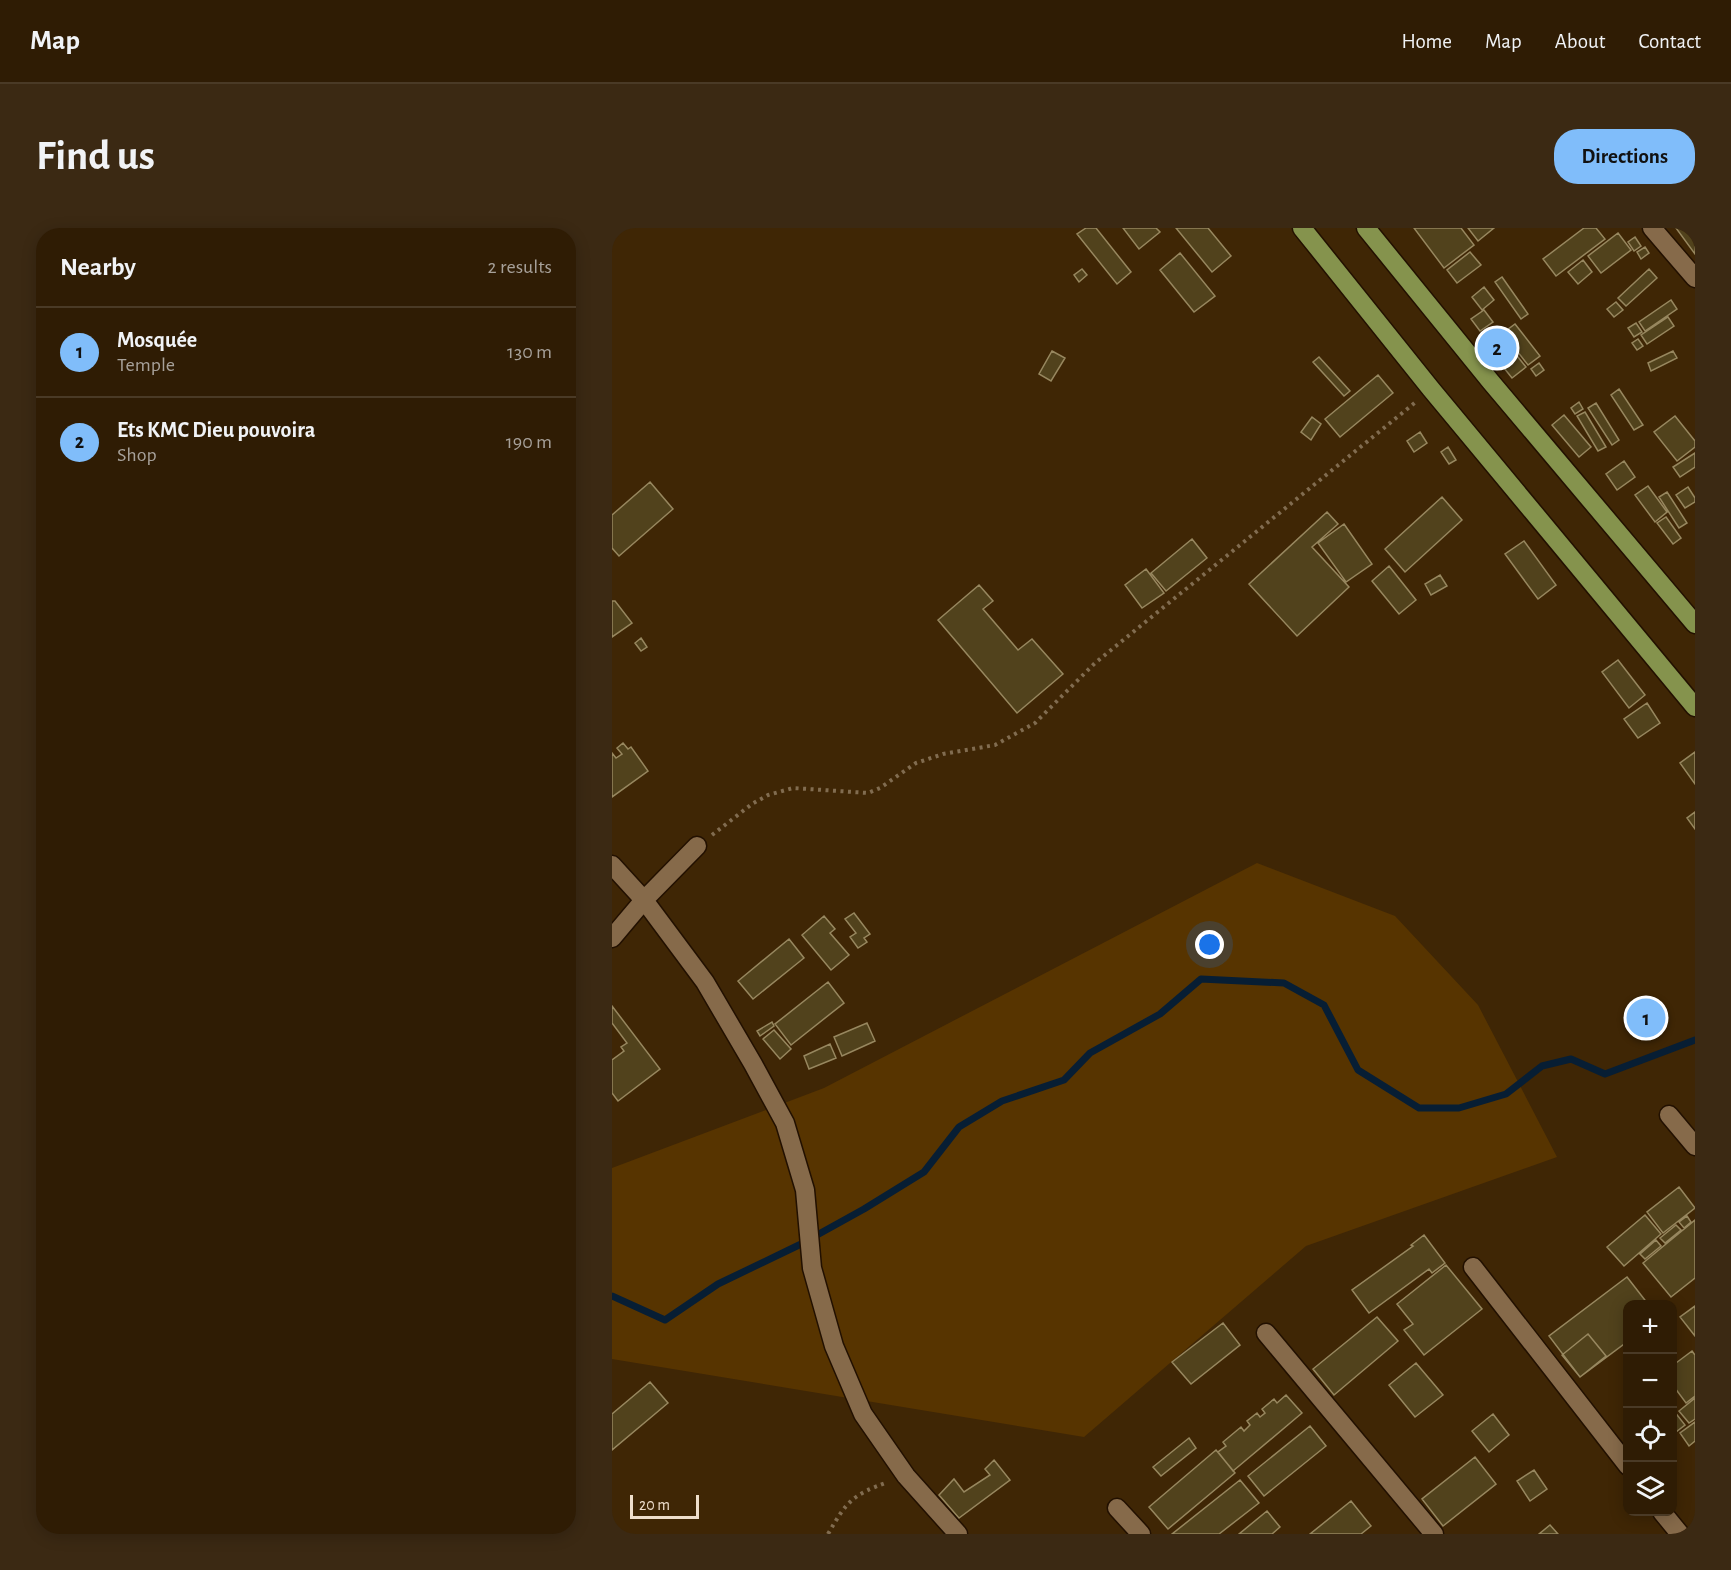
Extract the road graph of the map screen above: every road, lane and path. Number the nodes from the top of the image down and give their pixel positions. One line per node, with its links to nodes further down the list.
1 (1302, 228): 5 (main road)
2 (1366, 228): 6 (main road)
3 (1652, 228): 4 (street)
4 (1695, 278)
5 (1431, 389): 7 (main road); 8 (path)
6 (1695, 624)
7 (1695, 707)
8 (697, 846): 10 (street)
9 (612, 865): 10 (street)
10 (644, 900): 11 (street); 17 (street)
11 (612, 938)
12 (1669, 1115): 13 (street)
13 (1695, 1146)
14 (1473, 1267): 16 (street)
15 (1266, 1333): 23 (street)
16 (1625, 1462)
17 (906, 1476): 20 (path); 21 (street)
18 (1117, 1508): 22 (street)
19 (1665, 1516): 24 (street)
20 (828, 1534)
21 (958, 1534)
22 (1141, 1534)
23 (1434, 1534)
24 (1680, 1534)

